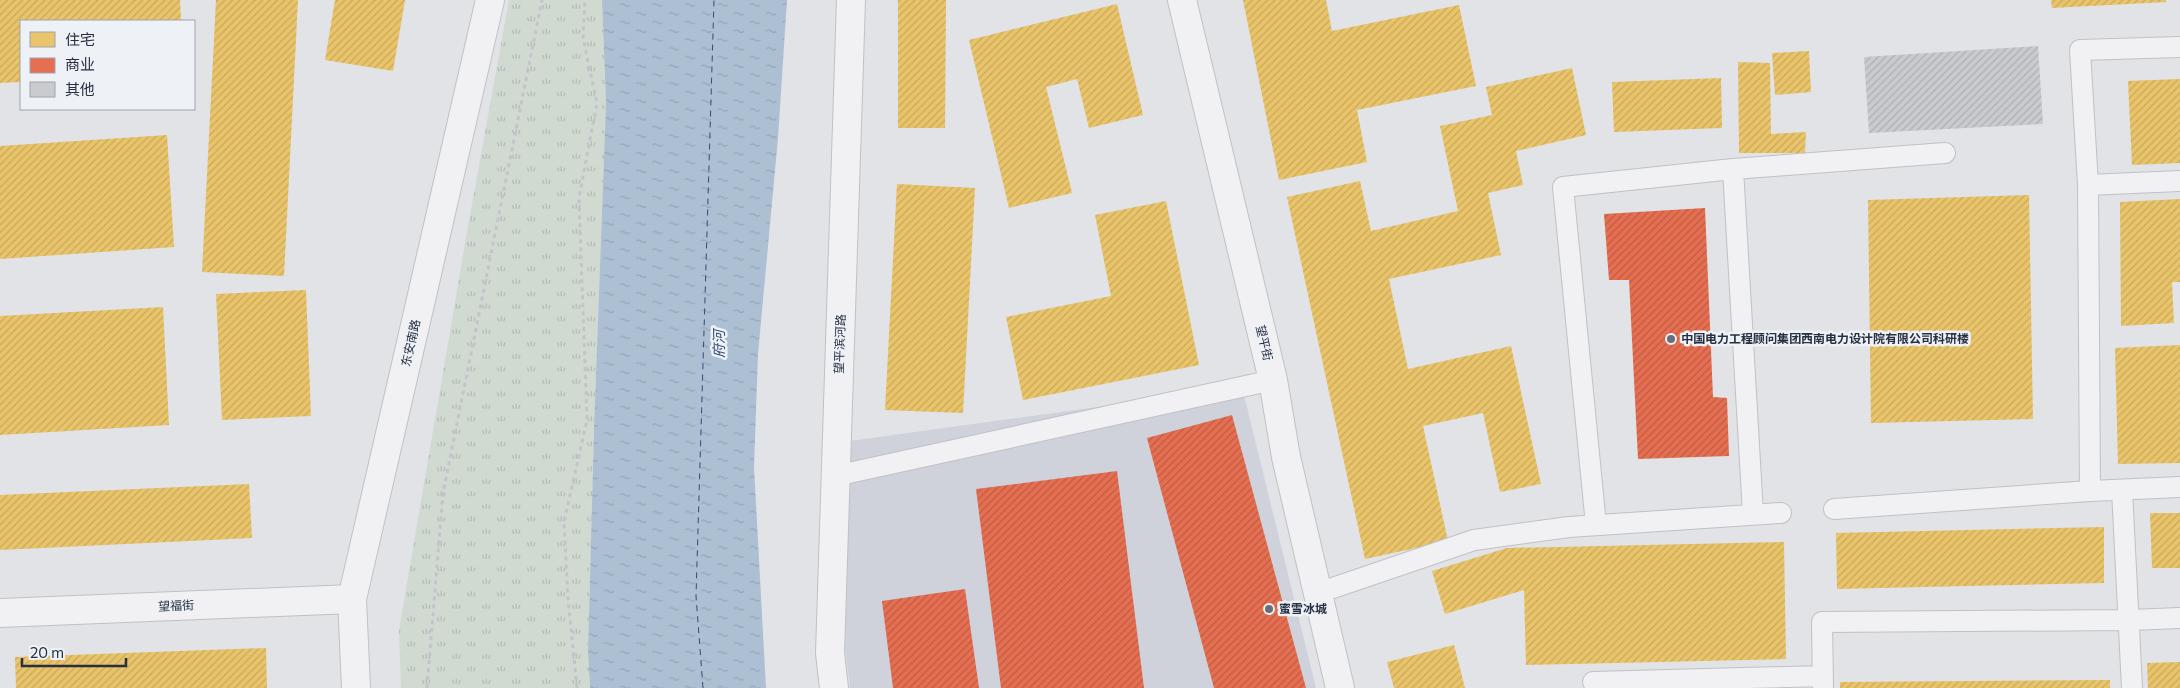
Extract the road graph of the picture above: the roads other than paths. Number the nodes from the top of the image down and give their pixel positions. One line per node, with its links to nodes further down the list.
1 (490, 0): 19 (street, 东安南路)
2 (851, 0): 10 (street, 望平滨河路)
3 (1182, 0): 9 (street, 望平街)
4 (2180, 46): 8 (lane)
5 (1945, 153): 6 (lane)
6 (1733, 168): 16 (lane); 17 (lane)
7 (2180, 181): 8 (lane)
8 (2088, 185): 13 (lane)
9 (1273, 380): 10 (lane); 18 (street, 望平街)
10 (836, 476): 26 (street, 望平滨河路)
11 (2180, 487): 12 (lane)
12 (2122, 490): 13 (lane); 22 (lane)
13 (2090, 491): 14 (lane)
14 (1834, 509)
15 (1781, 513): 16 (lane)
16 (1753, 514): 17 (lane)
17 (1596, 525): 18 (lane)
18 (1318, 592): 27 (street, 望平街)
19 (352, 600): 20 (street, 望福街); 25 (street, 东安南路)
20 (0, 613)
21 (2180, 618): 22 (lane)
22 (2130, 620): 24 (lane); 28 (lane)
23 (1593, 682): 24 (lane)
24 (1823, 682)
25 (356, 688)
26 (834, 688)
27 (1340, 688)
28 (2132, 688)

